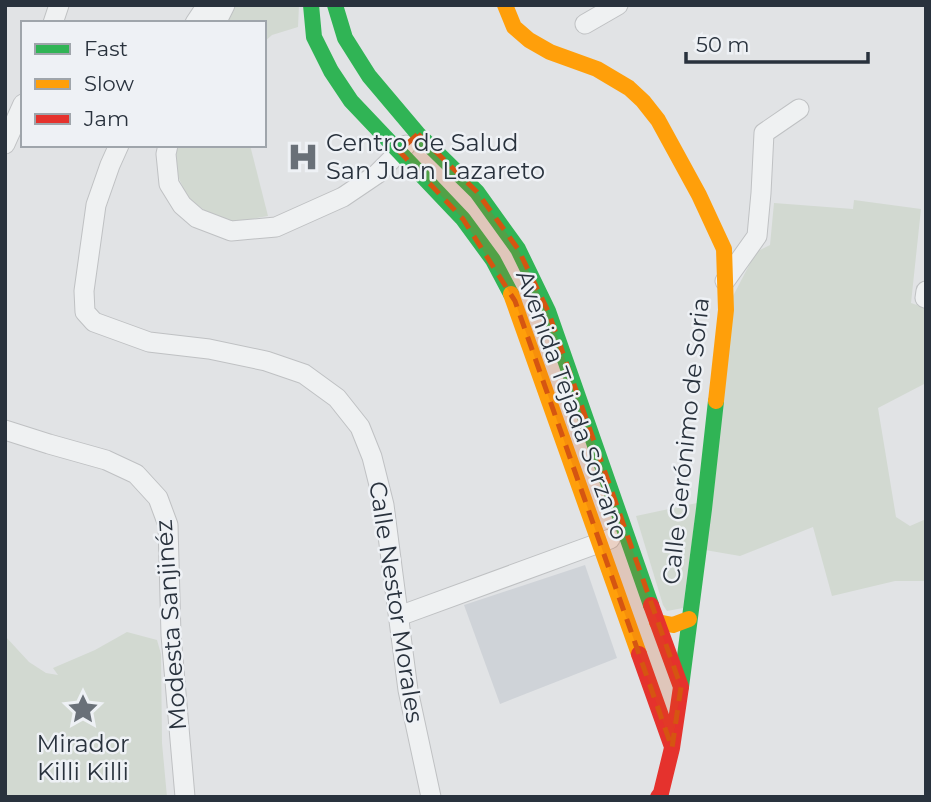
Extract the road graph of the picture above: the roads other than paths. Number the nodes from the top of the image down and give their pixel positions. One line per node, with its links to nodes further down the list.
1 (207, 5): 7 (street)
2 (225, 5): 8 (street)
3 (311, 5): 16 (main road, Avenida Tejada Sorzano)
4 (335, 5): 12 (main road, Avenida Tejada Sorzano)
5 (505, 5): 17 (main road, Calle Gerónimo de Soria)
6 (618, 5): 9 (street)
7 (196, 21)
8 (217, 21)
9 (585, 24)
10 (21, 108): 13 (street)
11 (799, 109): 17 (street)
12 (418, 134): 16 (street); 21 (main road, Avenida Tejada Sorzano)
13 (5, 144)
14 (118, 147): 23 (street, Calle Nestor Morales)
15 (168, 147): 16 (street)
16 (399, 151): 22 (main road, Avenida Tejada Sorzano)
17 (725, 281): 24 (main road, Calle Gerónimo de Soria)
18 (926, 291): 19 (street)
19 (925, 298)
20 (5, 430): 31 (street, Modesta Sanjinéz)
21 (625, 533): 22 (street); 25 (main road, Avenida Tejada Sorzano)
22 (599, 542): 23 (street); 28 (main road, Avenida Tejada Sorzano)
23 (399, 616): 32 (street, Calle Nestor Morales)
24 (689, 619): 25 (main road); 26 (main road, Calle Gerónimo de Soria)
25 (657, 622): 27 (main road, Avenida Tejada Sorzano)
26 (686, 644): 27 (main road); 29 (main road, Calle Gerónimo de Soria)
27 (668, 652): 28 (main road); 29 (main road, Avenida Tejada Sorzano)
28 (638, 653): 30 (main road, Avenida Tejada Sorzano)
29 (681, 687): 30 (main road, Avenida Tejada Sorzano)
30 (672, 748): 33 (main road, Avenida Tejada Sorzano)
31 (185, 797)
32 (430, 797)
33 (658, 797)

